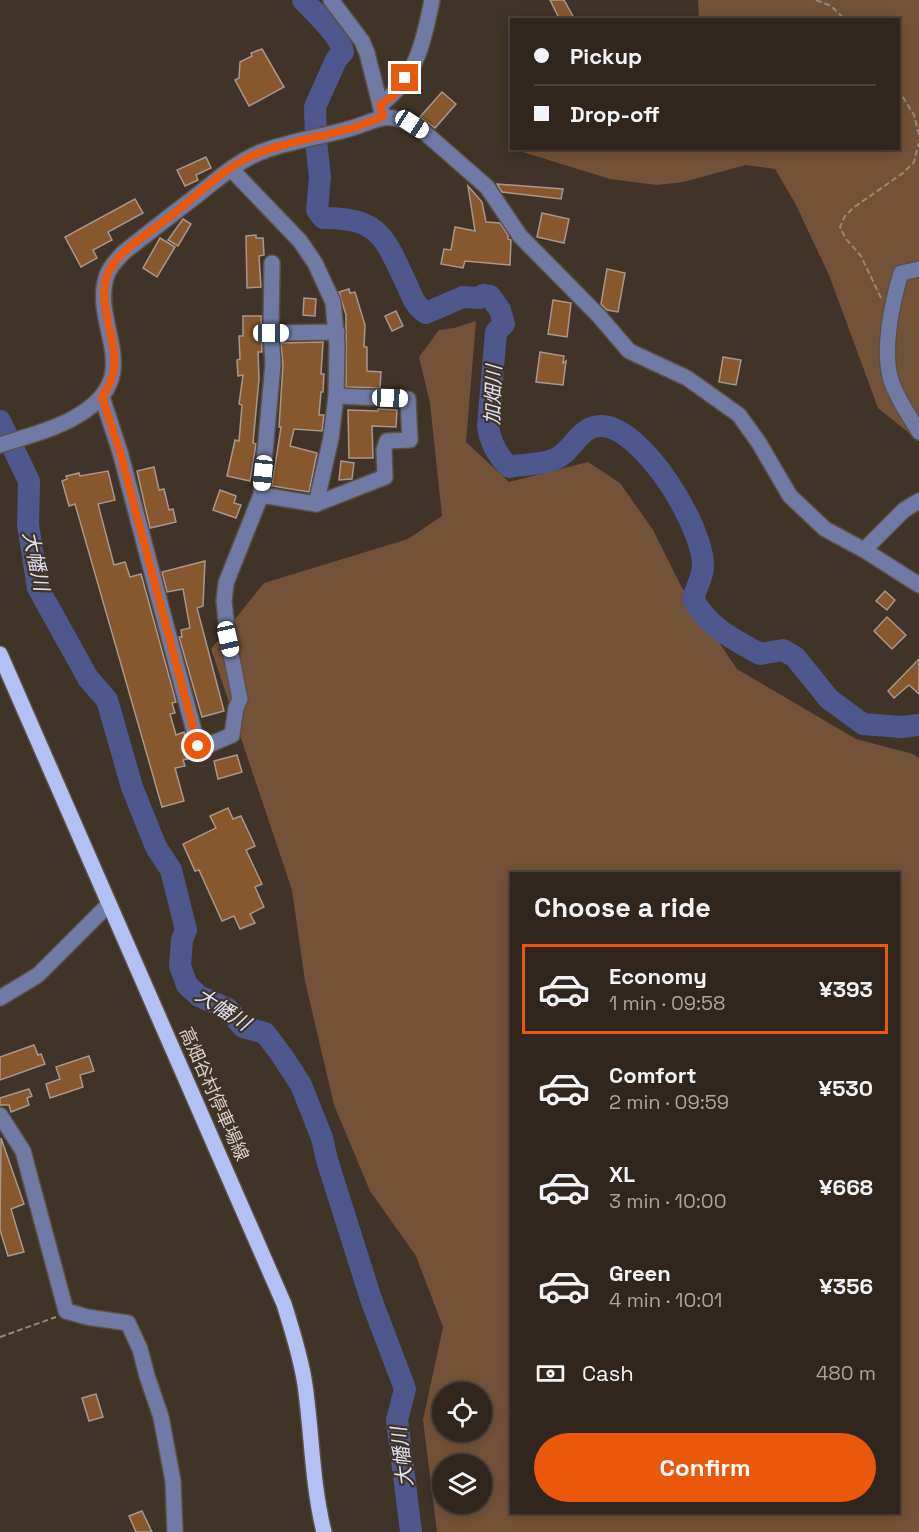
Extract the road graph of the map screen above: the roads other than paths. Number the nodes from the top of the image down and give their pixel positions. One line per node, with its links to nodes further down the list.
1 (331, 0): 3 (street)
2 (432, 0): 3 (street)
3 (381, 111): 4 (street); 16 (street)
4 (231, 169): 7 (street); 10 (street)
5 (272, 263): 8 (street)
6 (919, 269): 11 (street)
7 (337, 332): 8 (street); 9 (street)
8 (271, 333): 13 (street)
9 (336, 396): 15 (street); 15 (street)
10 (102, 397): 12 (street); 13 (street)
11 (919, 432)
12 (0, 445)
13 (261, 495): 15 (street)
14 (919, 501): 16 (street)
15 (316, 504)
16 (864, 550): 17 (street)
17 (919, 585)
18 (0, 654): 19 (main road, 高畑谷村停車場線)
19 (109, 904): 20 (street); 23 (main road, 高畑谷村停車場線)
20 (0, 998)
21 (0, 1115): 22 (street)
22 (175, 1532)
23 (324, 1532)

